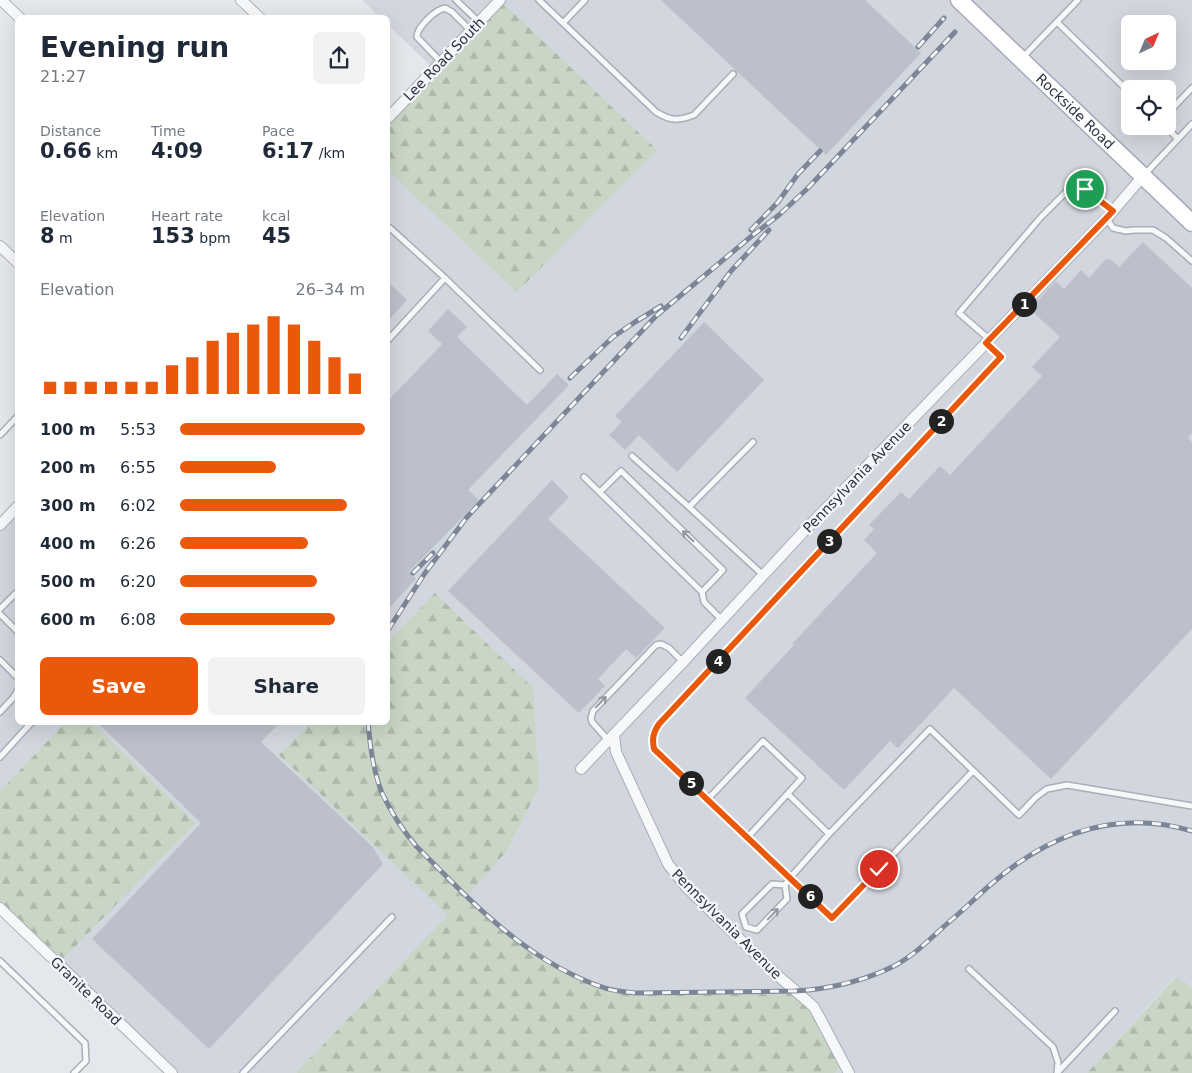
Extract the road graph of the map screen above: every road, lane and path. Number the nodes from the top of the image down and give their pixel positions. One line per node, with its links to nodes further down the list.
1 (1, 0): 9 (street)
2 (241, 0): 10 (street)
3 (456, 0): 11 (lane)
4 (500, 0): 11 (street, Lee Road South)
5 (539, 0): 13 (lane)
6 (585, 0): 13 (lane)
7 (959, 0): 15 (main road, Rockside Road)
8 (1078, 0): 12 (lane)
9 (17, 15)
10 (257, 15)
11 (479, 22): 14 (street, Lee Road South)
12 (1057, 22): 15 (lane); 18 (lane)
13 (563, 23): 17 (lane)
14 (471, 31): 16 (street, Lee Road South); 16 (lane)
15 (1021, 59): 25 (main road, Rockside Road)
16 (441, 62): 21 (street, Lee Road South)
17 (733, 74)
18 (1121, 84)
19 (1192, 88): 20 (lane)
20 (1176, 105)
21 (390, 116)
22 (1192, 124): 24 (lane)
23 (1174, 135): 24 (lane)
24 (1178, 139): 25 (lane)
25 (1143, 176): 26 (street, Pennsylvania Avenue); 27 (main road, Rockside Road)
26 (1110, 215): 31 (lane); 34 (street, Pennsylvania Avenue); 34 (lane)
27 (1192, 223)
28 (390, 228): 32 (lane)
29 (0, 246): 30 (street)
30 (15, 260)
31 (1192, 261)
32 (445, 278): 33 (lane); 35 (lane)
33 (390, 338)
34 (988, 341): 45 (street, Pennsylvania Avenue); 63 (lane)
35 (540, 370)
36 (15, 419): 37 (lane)
37 (0, 434)
38 (753, 442): 42 (lane)
39 (632, 456): 42 (lane)
40 (584, 477): 41 (lane)
41 (600, 492): 46 (lane); 46 (lane, one-way to 41)
42 (689, 507): 45 (lane)
43 (15, 508): 44 (street)
44 (1, 520)
45 (764, 576): 50 (street, Pennsylvania Avenue)
46 (702, 592): 50 (lane)
47 (15, 593): 48 (lane)
48 (0, 609)
49 (0, 614): 51 (lane)
50 (722, 620): 53 (street, Pennsylvania Avenue)
51 (15, 629)
52 (0, 660): 54 (lane)
53 (683, 662): 58 (street, Pennsylvania Avenue); 58 (lane, one-way to 53)
54 (15, 675)
55 (15, 695): 56 (lane)
56 (0, 712)
57 (29, 725): 59 (lane)
58 (612, 738): 60 (street, Pennsylvania Avenue); 72 (street, Pennsylvania Avenue)
59 (0, 757)
60 (581, 769)
61 (973, 771): 64 (lane); 65 (lane); 67 (lane)
62 (788, 794): 63 (lane); 65 (lane); 66 (lane)
63 (708, 799): 66 (lane)
64 (1192, 806)
65 (829, 834): 67 (lane)
66 (748, 837): 67 (lane)
67 (790, 878): 68 (lane)
68 (785, 884): 71 (lane); 71 (lane, one-way to 68)
69 (0, 908): 77 (street, Granite Road)
70 (392, 917): 78 (lane)
71 (746, 926): 72 (lane)
72 (737, 936): 79 (street, Pennsylvania Avenue)
73 (0, 961): 76 (lane)
74 (969, 969): 75 (lane)
75 (1114, 1011)
76 (74, 1073)
77 (172, 1073)
78 (243, 1073)
79 (849, 1073)

